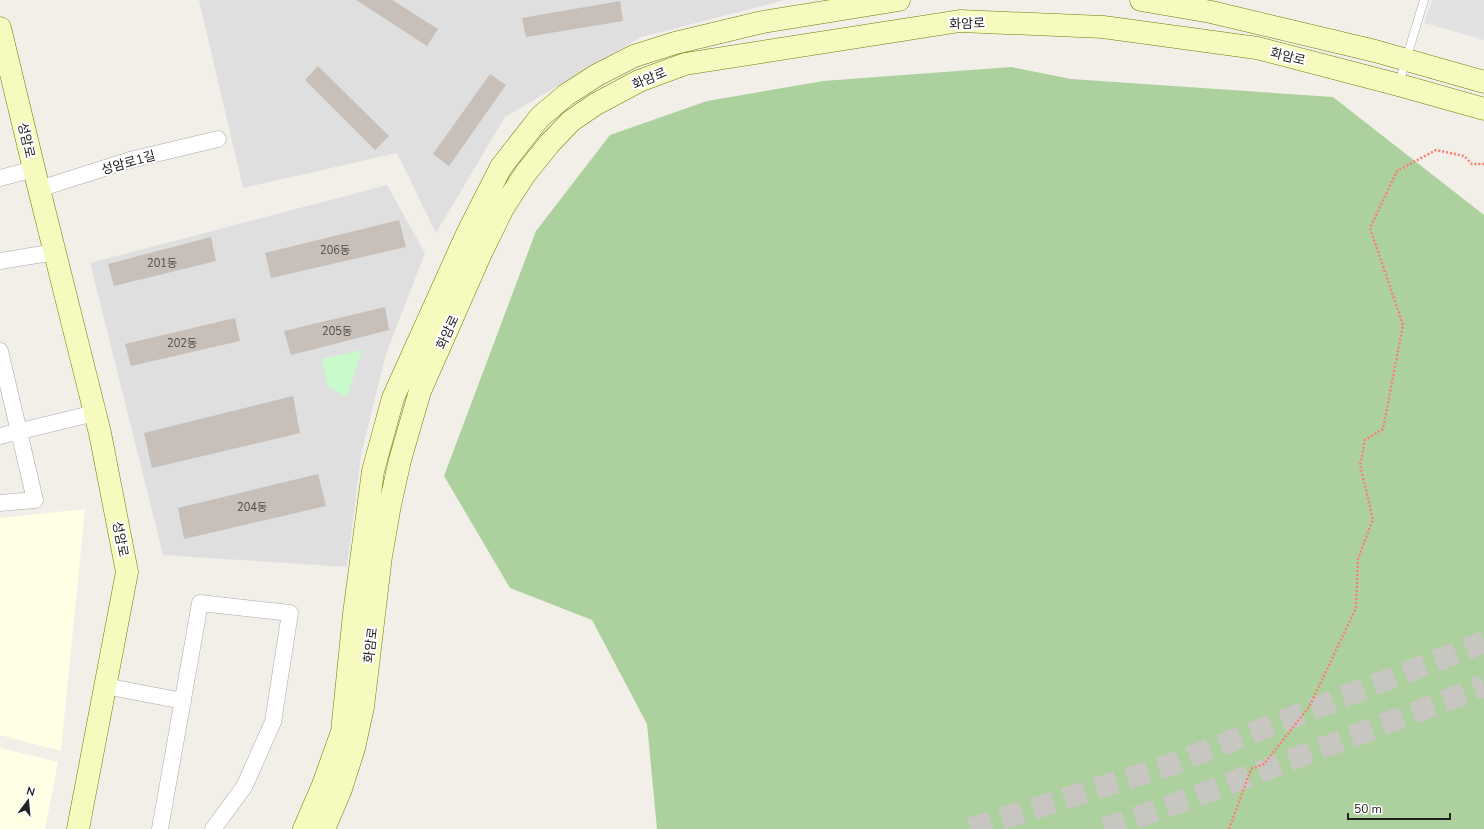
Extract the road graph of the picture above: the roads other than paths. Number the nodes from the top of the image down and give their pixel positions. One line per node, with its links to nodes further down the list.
1 (899, 0): 24 (main road, 화암로)
2 (1141, 0): 5 (main road, 화암로)
3 (1424, 0): 5 (lane)
4 (0, 28): 11 (main road, 성암로)
5 (1406, 60): 6 (main road, 화암로); 7 (lane)
6 (1484, 82)
7 (1399, 85): 8 (main road, 화암로); 25 (main road, 화암로)
8 (1484, 109)
9 (218, 139): 11 (street, 성암로1길)
10 (0, 178): 11 (street, 성암로1길)
11 (37, 179): 12 (main road, 성암로)
12 (55, 252): 13 (street); 15 (main road, 성암로)
13 (0, 261)
14 (0, 352): 16 (street)
15 (95, 413): 16 (street); 19 (main road, 성암로)
16 (18, 432): 17 (street); 18 (street)
17 (0, 436)
18 (0, 502)
19 (105, 686): 20 (street); 21 (main road, 성암로)
20 (182, 701): 22 (street); 23 (street)
21 (78, 829)
22 (160, 829)
23 (213, 829)
24 (304, 829)
25 (324, 829)

